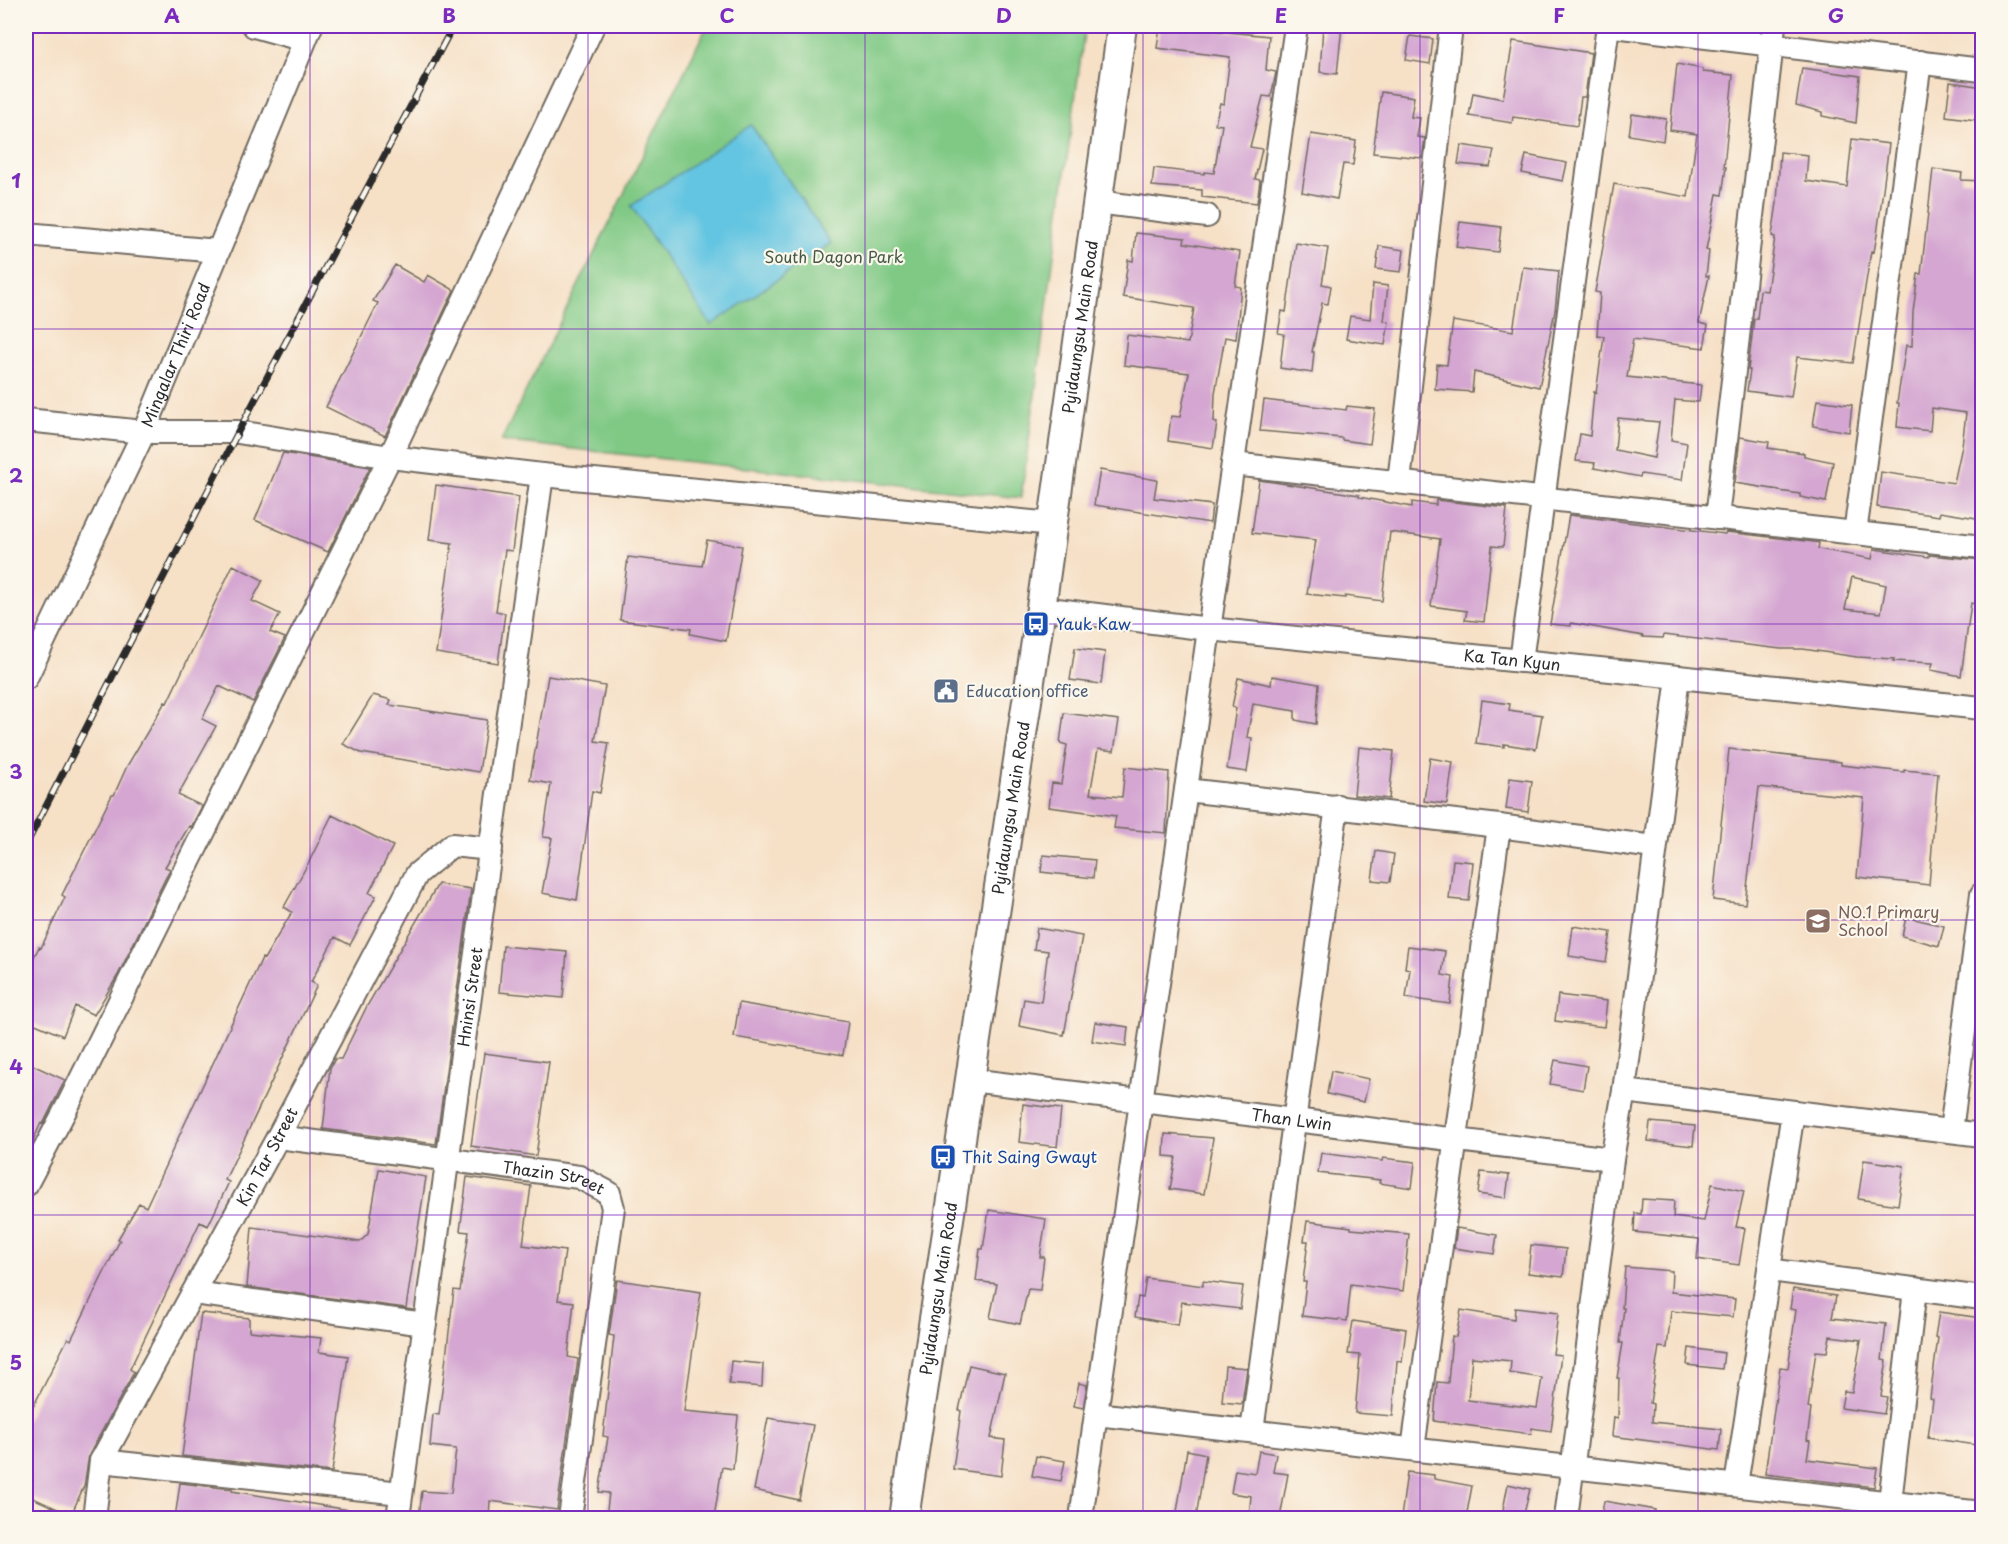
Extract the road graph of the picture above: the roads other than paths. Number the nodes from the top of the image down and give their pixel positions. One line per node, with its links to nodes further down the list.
1 (254, 26): 8 (street)
2 (593, 26): 18 (street)
3 (1122, 26): 12 (main road, Pyidaungsu Main Road)
4 (1296, 26): 19 (street)
5 (1451, 26): 21 (street)
6 (1608, 26): 22 (street)
7 (1614, 26): 9 (street)
8 (308, 33): 15 (street, Mingalar Thiri Road)
9 (1772, 35): 10 (street); 23 (street)
10 (1920, 62): 11 (street); 25 (street)
11 (1983, 70)
12 (1097, 202): 13 (street); 24 (main road, Pyidaungsu Main Road)
13 (1208, 216)
14 (26, 234): 15 (street)
15 (218, 251): 17 (street, Mingalar Thiri Road)
16 (26, 420): 17 (street)
17 (144, 432): 18 (street); 31 (street, Mingalar Thiri Road)
18 (390, 457): 20 (street); 51 (street)
19 (1233, 464): 21 (street); 28 (street)
20 (542, 475): 24 (street); 37 (street, Hninsi Street)
21 (1400, 482): 22 (street)
22 (1544, 498): 23 (street); 29 (street)
23 (1717, 518): 25 (street)
24 (1053, 524): 27 (main road, Pyidaungsu Main Road)
25 (1855, 533): 26 (street)
26 (1983, 547)
27 (1041, 608): 28 (street, Ka Tan Kyun); 40 (main road, Pyidaungsu Main Road)
28 (1209, 629): 29 (street, Ka Tan Kyun); 33 (street)
29 (1521, 661): 30 (street, Ka Tan Kyun)
30 (1678, 677): 32 (street, Ka Tan Kyun); 36 (street)
31 (26, 678)
32 (1983, 708)
33 (1186, 790): 34 (street); 42 (street)
34 (1337, 806): 35 (street); 44 (street)
35 (1499, 826): 36 (street); 48 (street)
36 (1654, 847): 41 (street)
37 (490, 849): 47 (street, Kin Tar Street); 50 (street, Hninsi Street)
38 (1983, 894): 39 (street)
39 (1978, 968): 45 (street)
40 (970, 1080): 42 (street, Than Lwin); 69 (main road, Pyidaungsu Main Road)
41 (1624, 1091): 43 (street); 49 (street)
42 (1141, 1101): 44 (street, Than Lwin); 57 (street)
43 (1793, 1112): 45 (street); 52 (street)
44 (1294, 1119): 48 (street, Than Lwin); 58 (street)
45 (1951, 1131): 46 (street)
46 (1983, 1135)
47 (278, 1137): 50 (street, Thazin Street); 54 (street, Kin Tar Street)
48 (1456, 1139): 49 (street, Than Lwin); 59 (street)
49 (1612, 1159): 61 (street)
50 (448, 1160): 56 (street, Hninsi Street); 68 (street, Thazin Street)
51 (26, 1185)
52 (1769, 1270): 53 (street); 62 (street)
53 (1915, 1289): 55 (street); 64 (street)
54 (193, 1293): 56 (street); 60 (street, Kin Tar Street)
55 (1983, 1298)
56 (425, 1324): 63 (street, Hninsi Street)
57 (1096, 1414): 58 (street); 70 (street)
58 (1252, 1431): 59 (street)
59 (1413, 1449): 61 (street)
60 (101, 1461): 63 (street); 66 (street, Kin Tar Street)
61 (1574, 1467): 62 (street); 71 (street)
62 (1736, 1485): 64 (street)
63 (401, 1493): 67 (street, Hninsi Street)
64 (1890, 1502): 65 (street)
65 (1974, 1514)
66 (94, 1518)
67 (398, 1518)
68 (570, 1518)
69 (904, 1518)
70 (1081, 1518)
71 (1566, 1518)

